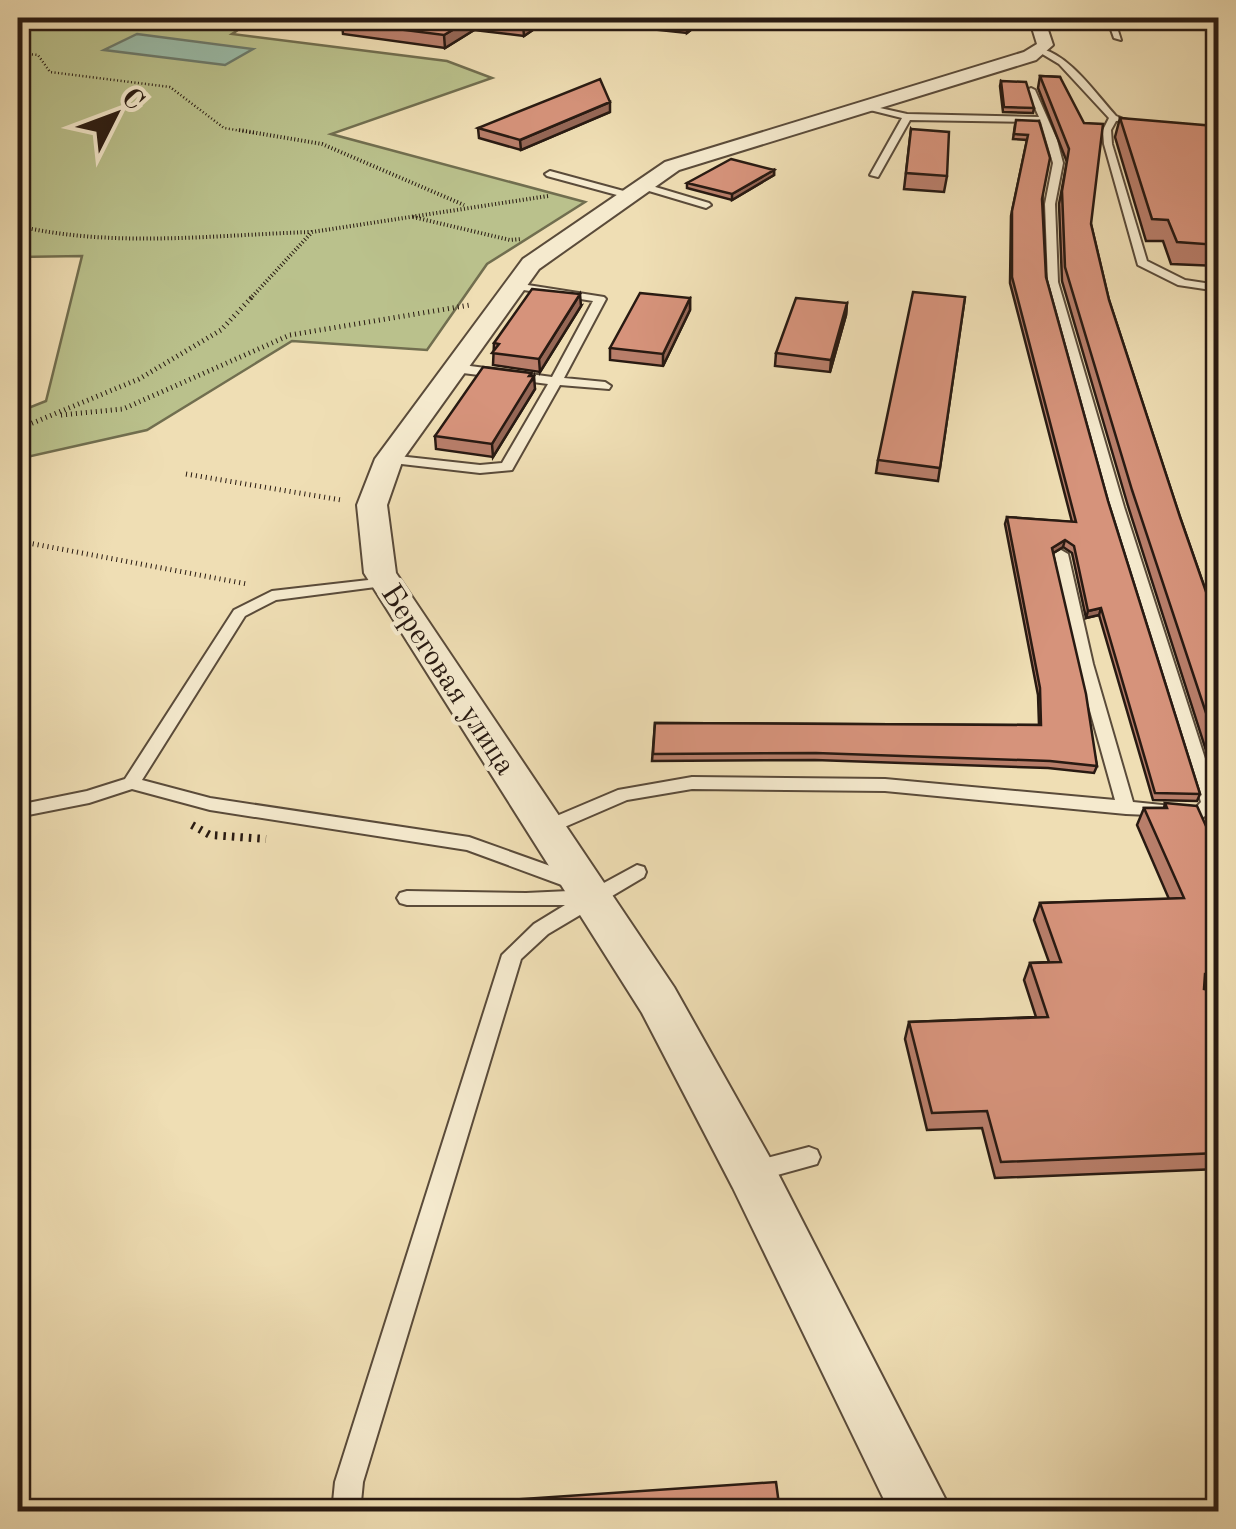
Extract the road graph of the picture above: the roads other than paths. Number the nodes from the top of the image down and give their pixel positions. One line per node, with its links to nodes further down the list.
1 (1110, 18): 3 (lane)
2 (1040, 34): 5 (street, Береговая улица); 7 (lane)
3 (1118, 38)
4 (1031, 90): 8 (lane)
5 (865, 106): 6 (lane); 12 (street, Береговая улица)
6 (907, 118): 8 (lane); 11 (lane)
7 (1113, 118): 9 (lane); 14 (lane)
8 (1045, 120): 23 (lane)
9 (1131, 122)
10 (550, 174): 12 (lane)
11 (875, 175)
12 (635, 190): 13 (lane); 15 (street, Береговая улица)
13 (706, 205)
14 (1218, 288)
15 (510, 292): 16 (street, Береговая улица); 17 (lane)
16 (455, 368): 17 (lane); 19 (street, Береговая улица)
17 (556, 381): 18 (lane); 19 (lane)
18 (606, 386)
19 (389, 459): 21 (street, Береговая улица)
20 (1061, 554): 23 (lane)
21 (386, 582): 22 (lane); 25 (street, Береговая улица)
22 (131, 783): 24 (lane); 27 (lane)
23 (1126, 808): 25 (lane)
24 (18, 811)
25 (546, 828): 27 (street, Береговая улица)
26 (637, 872): 27 (lane)
27 (586, 891): 28 (lane); 30 (street, Береговая улица); 31 (lane)
28 (406, 898)
29 (809, 1156): 30 (lane)
30 (752, 1172): 32 (street, Береговая улица)
31 (346, 1512)
32 (922, 1512)

